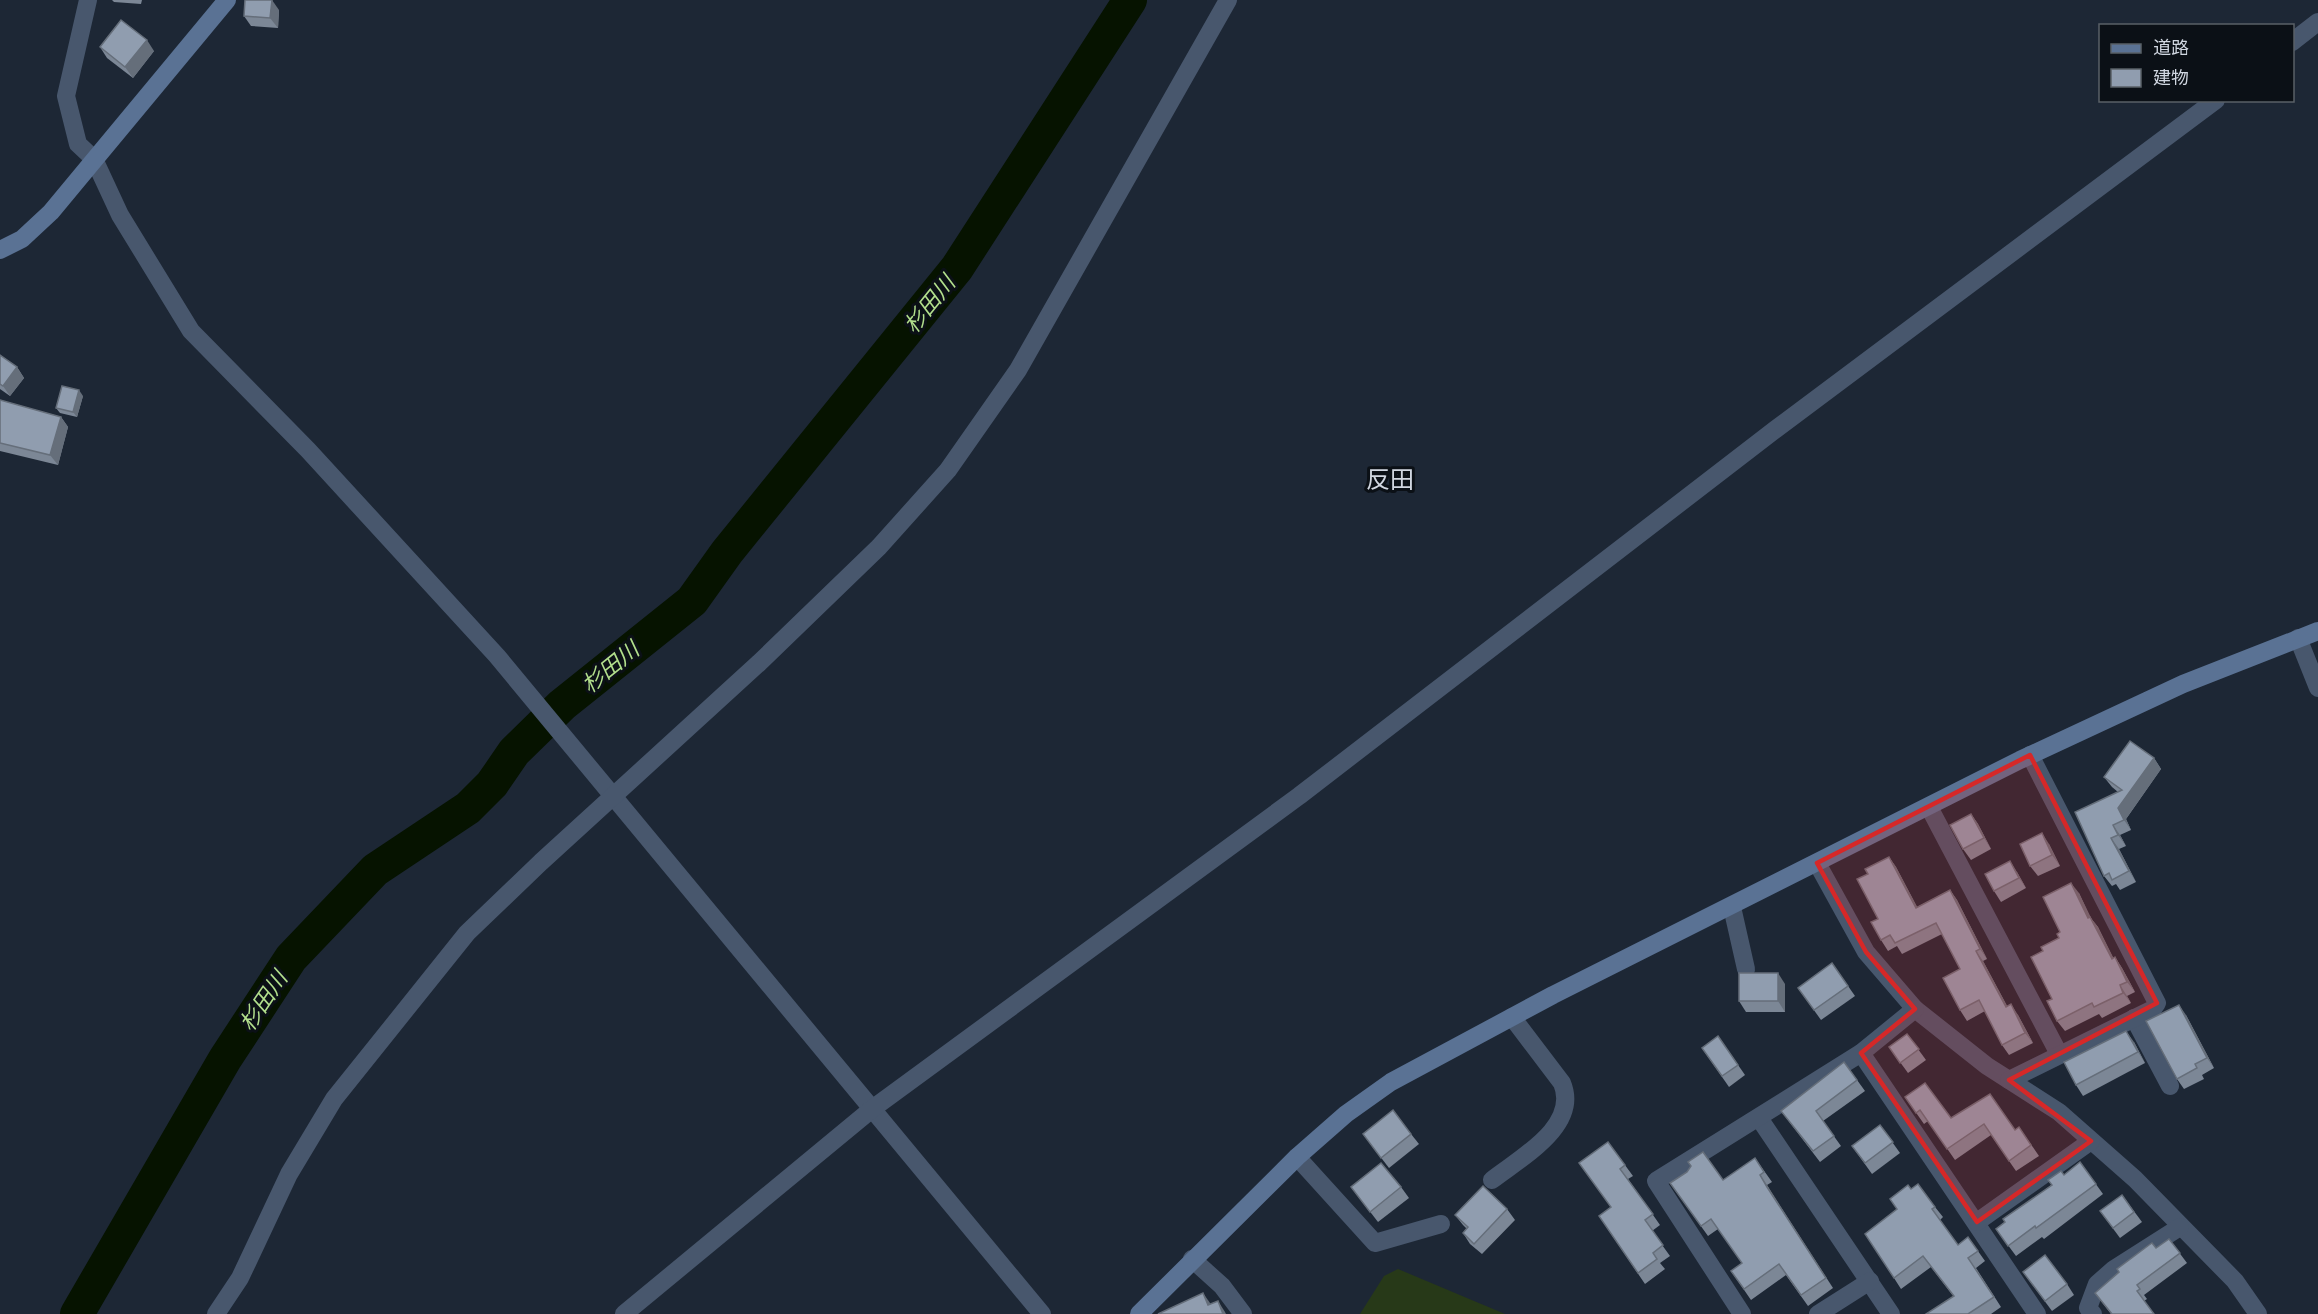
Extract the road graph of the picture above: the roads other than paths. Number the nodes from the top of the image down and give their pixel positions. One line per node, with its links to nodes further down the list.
1 (87, 0): 7 (street)
2 (227, 0): 7 (street)
3 (1228, 0): 13 (street)
4 (2318, 22): 5 (street)
5 (2294, 40)
6 (2213, 102): 25 (street)
7 (94, 159): 8 (street); 13 (street)
8 (0, 250)
9 (2318, 631): 10 (street)
10 (2298, 638): 11 (street); 12 (street)
11 (2318, 688)
12 (2030, 755): 14 (street); 20 (street)
13 (614, 798): 25 (street); 35 (street)
14 (1929, 807): 15 (street); 22 (street)
15 (1817, 863): 16 (street); 18 (street)
16 (1732, 907): 17 (street); 19 (street)
17 (1746, 969)
18 (1915, 1009): 21 (street); 23 (street)
19 (1512, 1017): 28 (street); 29 (street)
20 (2134, 1018): 22 (street); 24 (street)
21 (1861, 1053): 26 (street); 30 (street)
22 (2059, 1053): 23 (street)
23 (2009, 1080): 27 (street)
24 (2170, 1086)
25 (872, 1109): 36 (street); 37 (street)
26 (1759, 1118): 34 (street); 40 (street)
27 (2091, 1141): 30 (street); 32 (street)
28 (1297, 1157): 31 (street); 33 (street)
29 (1492, 1180)
30 (1977, 1222): 43 (street)
31 (1441, 1224)
32 (2180, 1227): 44 (street); 45 (street)
33 (1192, 1259): 38 (street); 39 (street)
34 (1870, 1281): 41 (street); 42 (street)
35 (216, 1314)
36 (624, 1314)
37 (1042, 1314)
38 (1139, 1314)
39 (1243, 1314)
40 (1742, 1314)
41 (1818, 1314)
42 (1891, 1314)
43 (2037, 1314)
44 (2092, 1314)
45 (2258, 1314)

